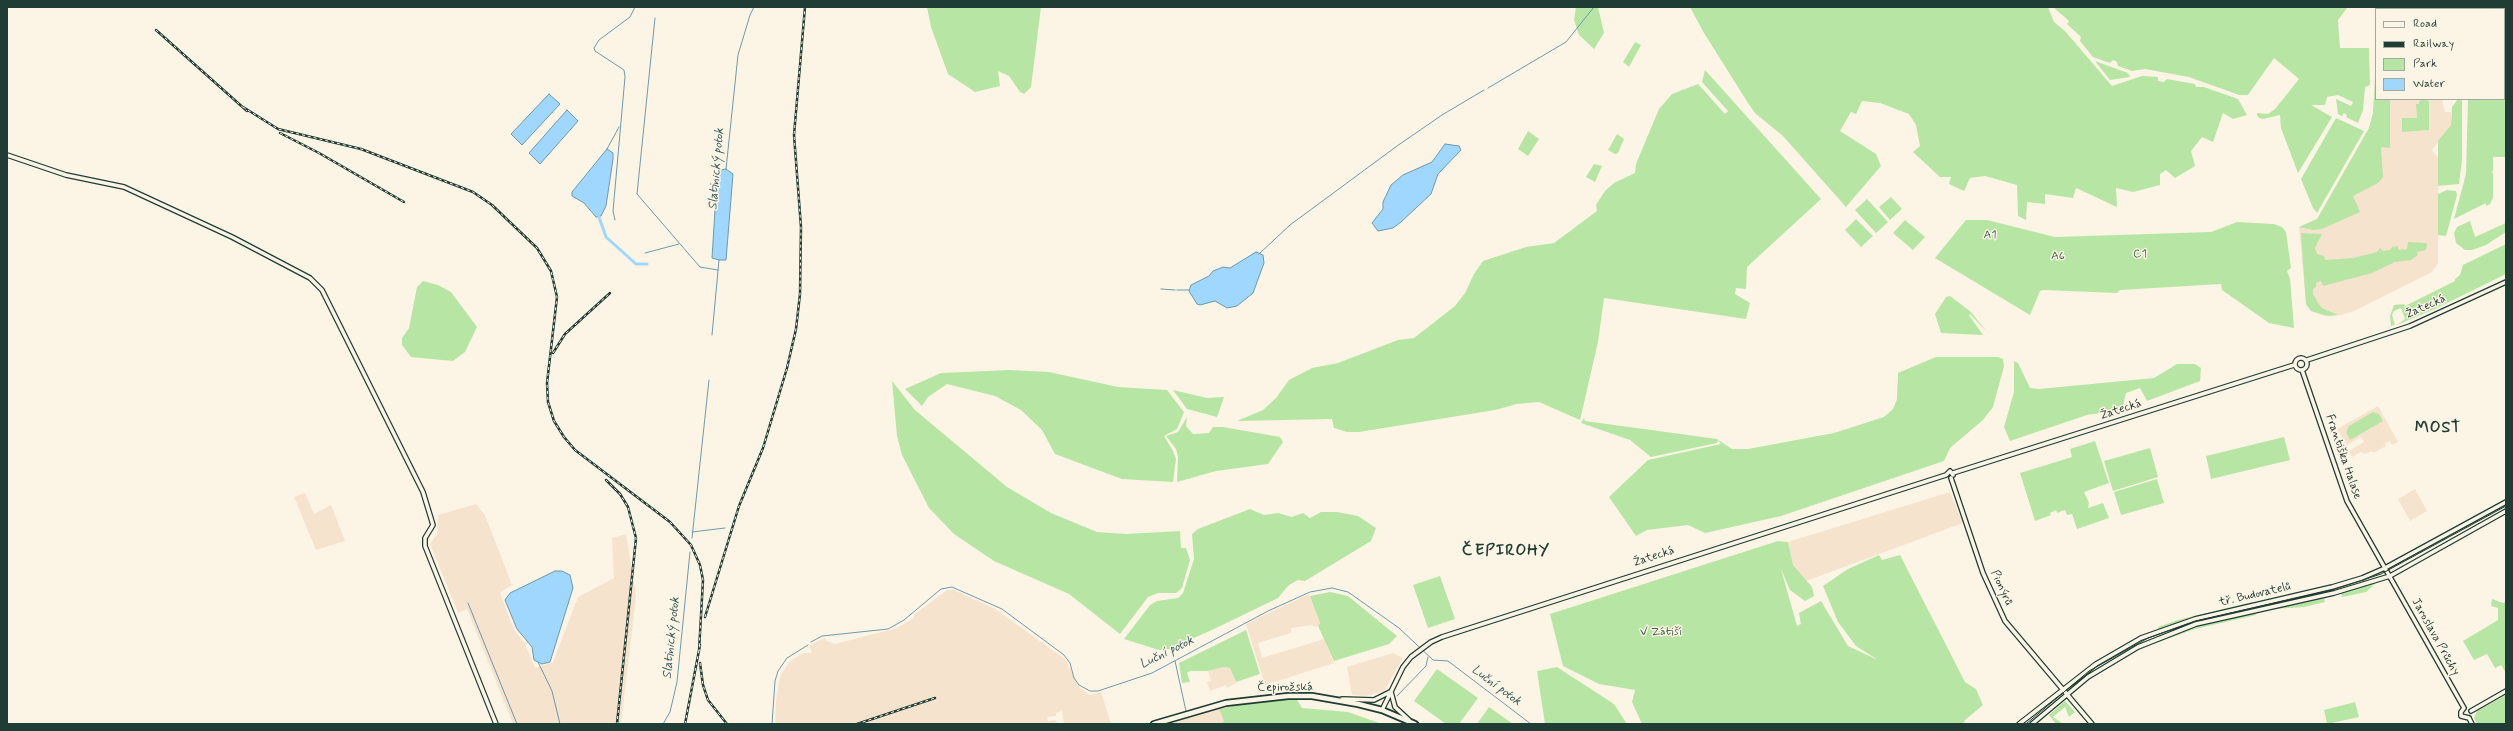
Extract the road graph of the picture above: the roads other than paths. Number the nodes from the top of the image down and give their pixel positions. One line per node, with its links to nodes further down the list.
1 (7, 155): 22 (street)
2 (2506, 282): 3 (street, Žatecká)
3 (2307, 360): 4 (street, Žatecká); 5 (street)
4 (2294, 365): 5 (street); 6 (street, Žatecká)
5 (2302, 370): 11 (street, Františka Halase)
6 (1953, 473): 7 (street, Žatecká); 8 (street)
7 (1946, 475): 8 (street); 15 (street, Žatecká)
8 (1951, 478): 13 (street, Pionýrů)
9 (2506, 502): 11 (street, tř. Budovatelů)
10 (2506, 511): 12 (street, tř. Budovatelů)
11 (2385, 568): 12 (street, Františka Halase); 13 (street, tř. Budovatelů)
12 (2390, 576): 16 (street, tř. Budovatelů); 18 (street, Jaroslava Průchy)
13 (2062, 689): 16 (street, Pionýrů); 25 (street, tř. Budovatelů)
14 (2506, 691): 20 (street)
15 (1390, 692): 17 (street); 19 (street, Žatecká); 24 (street)
16 (2067, 694): 26 (street, tř. Budovatelů); 27 (street, Pionýrů)
17 (1332, 699): 19 (main road, Čepirožská); 23 (main road, Čepirožská)
18 (2464, 708): 20 (street); 21 (street, Jaroslava Průchy)
19 (1382, 710): 24 (main road, Čepirožská)
20 (2471, 711): 21 (street)
21 (2469, 718): 28 (street)
22 (496, 724)
23 (1154, 724)
24 (1415, 724)
25 (2019, 724)
26 (2032, 724)
27 (2092, 724)
28 (2472, 724)

